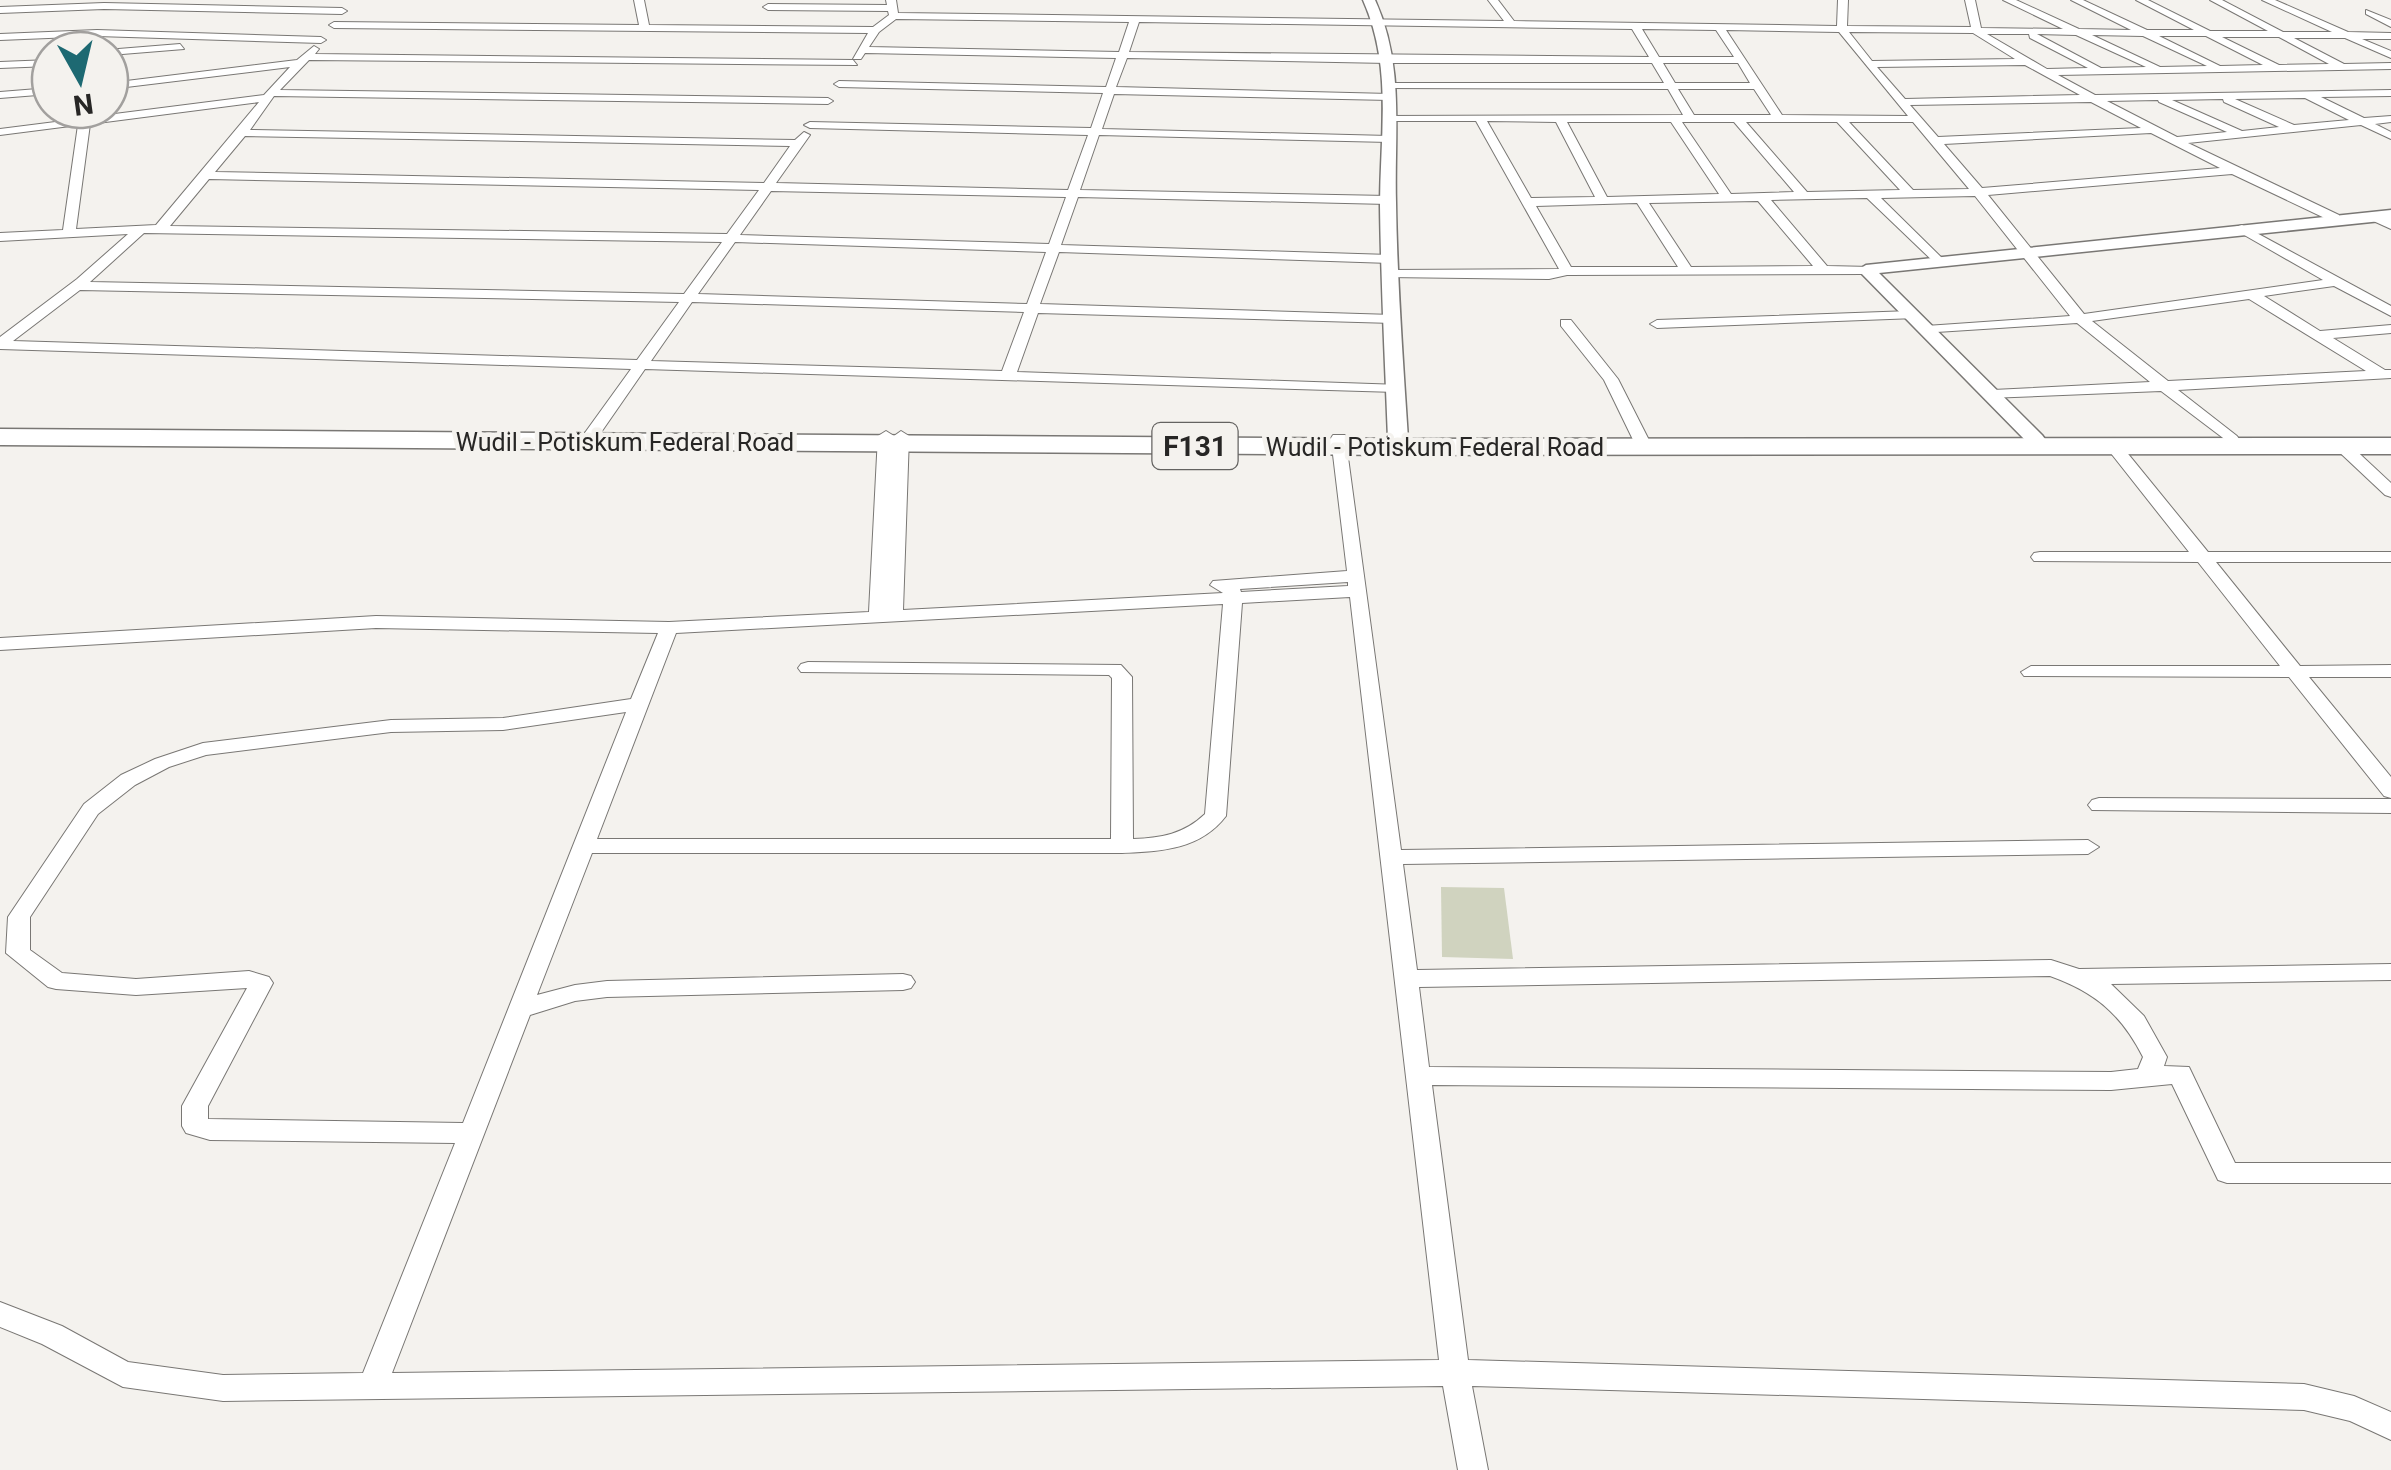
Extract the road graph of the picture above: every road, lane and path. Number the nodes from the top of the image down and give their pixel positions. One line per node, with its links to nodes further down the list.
1 (281, 0): 21 (street)
2 (349, 0): 20 (street)
3 (640, 0): 30 (street)
4 (957, 0): 24 (street)
5 (1053, 0): 25 (street)
6 (1370, 0): 29 (street)
7 (1493, 0): 31 (street)
8 (1844, 0): 34 (street)
9 (1970, 0): 37 (street)
10 (2008, 0): 39 (street)
11 (2076, 0): 41 (street)
12 (2141, 0): 42 (street)
13 (2215, 0): 44 (street)
14 (2267, 0): 23 (street)
15 (2301, 2): 23 (street)
16 (104, 6): 19 (street); 21 (street); 35 (street)
17 (768, 7): 18 (street)
18 (893, 8): 24 (street); 36 (street)
19 (0, 10)
20 (342, 11): 21 (street); 28 (street)
21 (273, 12)
22 (2370, 12): 27 (street)
23 (2300, 15): 45 (street)
24 (958, 16): 25 (street)
25 (1056, 18): 26 (street)
26 (1134, 20): 29 (street); 52 (street)
27 (2391, 24)
28 (334, 25): 30 (street); 49 (street)
29 (1384, 25): 31 (street); 55 (street)
30 (644, 26): 36 (street)
31 (1513, 26): 32 (street)
32 (1636, 27): 33 (street); 58 (street)
33 (1720, 28): 34 (street); 59 (street)
34 (1842, 29): 37 (street); 63 (street)
35 (98, 30)
36 (875, 30): 51 (street)
37 (1977, 32): 38 (street); 60 (street)
38 (2026, 33): 39 (street); 71 (street)
39 (2079, 34): 41 (street); 69 (street)
40 (130, 35): 48 (street)
41 (2152, 35): 42 (street); 70 (street)
42 (2212, 35): 44 (street); 67 (street)
43 (30, 36): 47 (street)
44 (2286, 36): 45 (street); 66 (street)
45 (2350, 36): 46 (street); 53 (street)
46 (2391, 36)
47 (0, 37)
48 (231, 40): 49 (street); 50 (street)
49 (321, 40): 54 (street)
50 (130, 50)
51 (862, 50): 52 (street); 61 (street)
52 (1122, 55): 55 (street); 79 (street)
53 (2391, 55)
54 (304, 60): 61 (street); 73 (street); 85 (street)
55 (1388, 60): 56 (street); 80 (street)
56 (1490, 60): 57 (street); 75 (street)
57 (1581, 60): 58 (street); 76 (street)
58 (1656, 60): 59 (street); 77 (street)
59 (1740, 60): 78 (street)
60 (2026, 62): 63 (street); 72 (street)
61 (853, 63): 74 (street)
62 (30, 64): 64 (street)
63 (1868, 64): 90 (street)
64 (0, 65)
65 (2391, 66): 66 (street)
66 (2343, 67): 67 (street)
67 (2276, 68): 68 (street)
68 (2253, 69): 70 (street); 84 (street)
69 (2161, 70): 70 (street); 71 (street); 86 (street)
70 (2222, 70)
71 (2101, 71): 72 (street); 87 (street)
72 (2042, 72): 88 (street)
73 (130, 83)
74 (839, 84): 79 (street); 89 (street)
75 (1501, 85): 76 (street); 80 (street)
76 (1596, 86): 77 (street); 95 (street)
77 (1672, 86): 78 (street); 97 (street)
78 (1757, 86): 99 (street)
79 (1108, 90): 80 (street); 110 (street)
80 (1390, 91): 92 (street)
81 (30, 92): 83 (street)
82 (2391, 93): 84 (street)
83 (0, 94)
84 (2304, 94): 86 (street); 103 (street)
85 (269, 95): 89 (street); 91 (street); 111 (street)
86 (2220, 96): 87 (street); 106 (street)
87 (2158, 98): 88 (street); 112 (street)
88 (2090, 99): 90 (street); 108 (street)
89 (828, 101): 105 (street)
90 (1900, 102): 102 (street)
91 (130, 111)
92 (1389, 118): 93 (street); 114 (street)
93 (1480, 118): 94 (street); 131 (street)
94 (1560, 119): 95 (street); 129 (street)
95 (1619, 119): 96 (street)
96 (1675, 119): 97 (street); 127 (street)
97 (1691, 119): 98 (street)
98 (1737, 119): 99 (street); 125 (street)
99 (1779, 119): 100 (street)
100 (1840, 119): 102 (street); 124 (street)
101 (2391, 119): 103 (street)
102 (1915, 120): 115 (street)
103 (2360, 122): 106 (street); 113 (street)
104 (30, 126): 109 (street)
105 (810, 126): 110 (street); 117 (street)
106 (2292, 129): 112 (street)
107 (83, 130): 138 (street)
108 (2150, 131): 115 (street); 116 (street)
109 (0, 132)
110 (1098, 132): 114 (street); 122 (street)
111 (242, 133): 117 (street); 119 (street)
112 (2240, 134): 116 (street)
113 (2391, 136)
114 (1389, 140): 128 (street)
115 (1934, 141): 121 (street)
116 (2172, 142): 118 (street)
117 (798, 143): 120 (street)
118 (2232, 170): 121 (street); 133 (street)
119 (204, 175): 120 (street); 137 (street)
120 (765, 188): 122 (street); 140 (street)
121 (1978, 192): 124 (street); 142 (street)
122 (1074, 194): 128 (street); 141 (street)
123 (1870, 194): 124 (street); 125 (street); 143 (street)
124 (1909, 194)
125 (1804, 196): 126 (street)
126 (1762, 197): 127 (street); 146 (street)
127 (1728, 198): 130 (street)
128 (1388, 200): 144 (street)
129 (1603, 200): 130 (street); 131 (street)
130 (1641, 200): 145 (street)
131 (1528, 202): 148 (street)
132 (2382, 216): 133 (street); 134 (street)
133 (2335, 218): 135 (street)
134 (2391, 225)
135 (2238, 228): 142 (street); 149 (street)
136 (141, 229): 137 (street); 138 (street); 150 (street)
137 (160, 230): 140 (street)
138 (69, 232): 139 (street)
139 (0, 237)
140 (730, 238): 141 (street); 152 (street)
141 (1053, 248): 144 (street); 153 (street)
142 (2028, 250): 143 (street); 157 (street)
143 (1936, 261): 147 (street)
144 (1391, 266): 148 (street); 156 (street)
145 (1684, 268): 146 (street); 148 (street)
146 (1821, 268): 147 (street)
147 (1866, 270): 155 (street)
148 (1567, 271)
149 (2336, 282): 151 (street); 154 (street)
150 (77, 286): 152 (street); 163 (street)
151 (2252, 296): 157 (street); 162 (street)
152 (686, 298): 153 (street); 164 (street)
153 (1030, 308): 156 (street); 165 (street)
154 (2391, 312)
155 (1910, 316): 159 (street); 161 (street)
156 (1393, 319): 168 (street)
157 (2080, 320): 161 (street); 167 (street)
158 (1566, 322): 178 (street)
159 (1657, 324)
160 (2391, 329): 162 (street)
161 (1926, 330): 169 (street)
162 (2320, 336): 166 (street)
163 (0, 344): 164 (street)
164 (638, 365): 165 (street); 171 (street)
165 (1008, 376): 168 (street)
166 (2388, 376): 167 (street)
167 (2161, 386): 169 (street); 175 (street)
168 (1396, 388): 173 (street)
169 (1993, 396): 174 (street)
170 (0, 434): 171 (main road, Wudil - Potiskum Federal Road / F131)
171 (590, 438): 176 (main road, Wudil - Potiskum Federal Road / F131)
172 (2391, 438): 175 (main road, Wudil - Potiskum Federal Road / F131)
173 (1398, 439): 177 (main road, Wudil - Potiskum Federal Road / F131); 178 (main road, Wudil - Potiskum Federal Road / F131)
174 (2035, 439): 175 (main road, Wudil - Potiskum Federal Road / F131); 178 (main road, Wudil - Potiskum Federal Road / F131)
175 (2231, 439)
176 (893, 441): 177 (main road, Wudil - Potiskum Federal Road / F131); 188 (street)
177 (1340, 443): 178 (main road, Wudil - Potiskum Federal Road / F131); 186 (street)
178 (1644, 444): 181 (main road, Wudil - Potiskum Federal Road / F131)
179 (2342, 446): 180 (main road, Wudil - Potiskum Federal Road / F131); 181 (main road, Wudil - Potiskum Federal Road / F131); 182 (street)
180 (2391, 446)
181 (2114, 447): 185 (street)
182 (2391, 492)
183 (2040, 557): 185 (street)
184 (2391, 557): 185 (street)
185 (2204, 558): 192 (street)
186 (1355, 583): 187 (street); 202 (street)
187 (1232, 591): 188 (street); 200 (street)
188 (886, 613): 189 (street)
189 (669, 628): 190 (street); 195 (street)
190 (0, 644)
191 (808, 668): 200 (street)
192 (2293, 670): 193 (street); 194 (street); 196 (street)
193 (2391, 671)
194 (2030, 672)
195 (640, 704): 199 (street); 210 (street)
196 (2391, 790)
197 (2099, 805): 198 (street)
198 (2391, 806)
199 (584, 846): 200 (street); 207 (street)
200 (1122, 846)
201 (2088, 847): 202 (street)
202 (1390, 857): 205 (street)
203 (2391, 972): 204 (street)
204 (2076, 976): 205 (street); 208 (street)
205 (1406, 980): 209 (street)
206 (903, 982): 207 (street)
207 (520, 1009): 210 (street)
208 (2148, 1075): 209 (street); 211 (street)
209 (1418, 1076): 213 (street)
210 (472, 1132): 214 (street)
211 (2391, 1173)
212 (0, 1314): 214 (street)
213 (1455, 1373): 214 (street); 215 (street); 216 (street)
214 (372, 1387)
215 (2391, 1426)
216 (1474, 1470)

